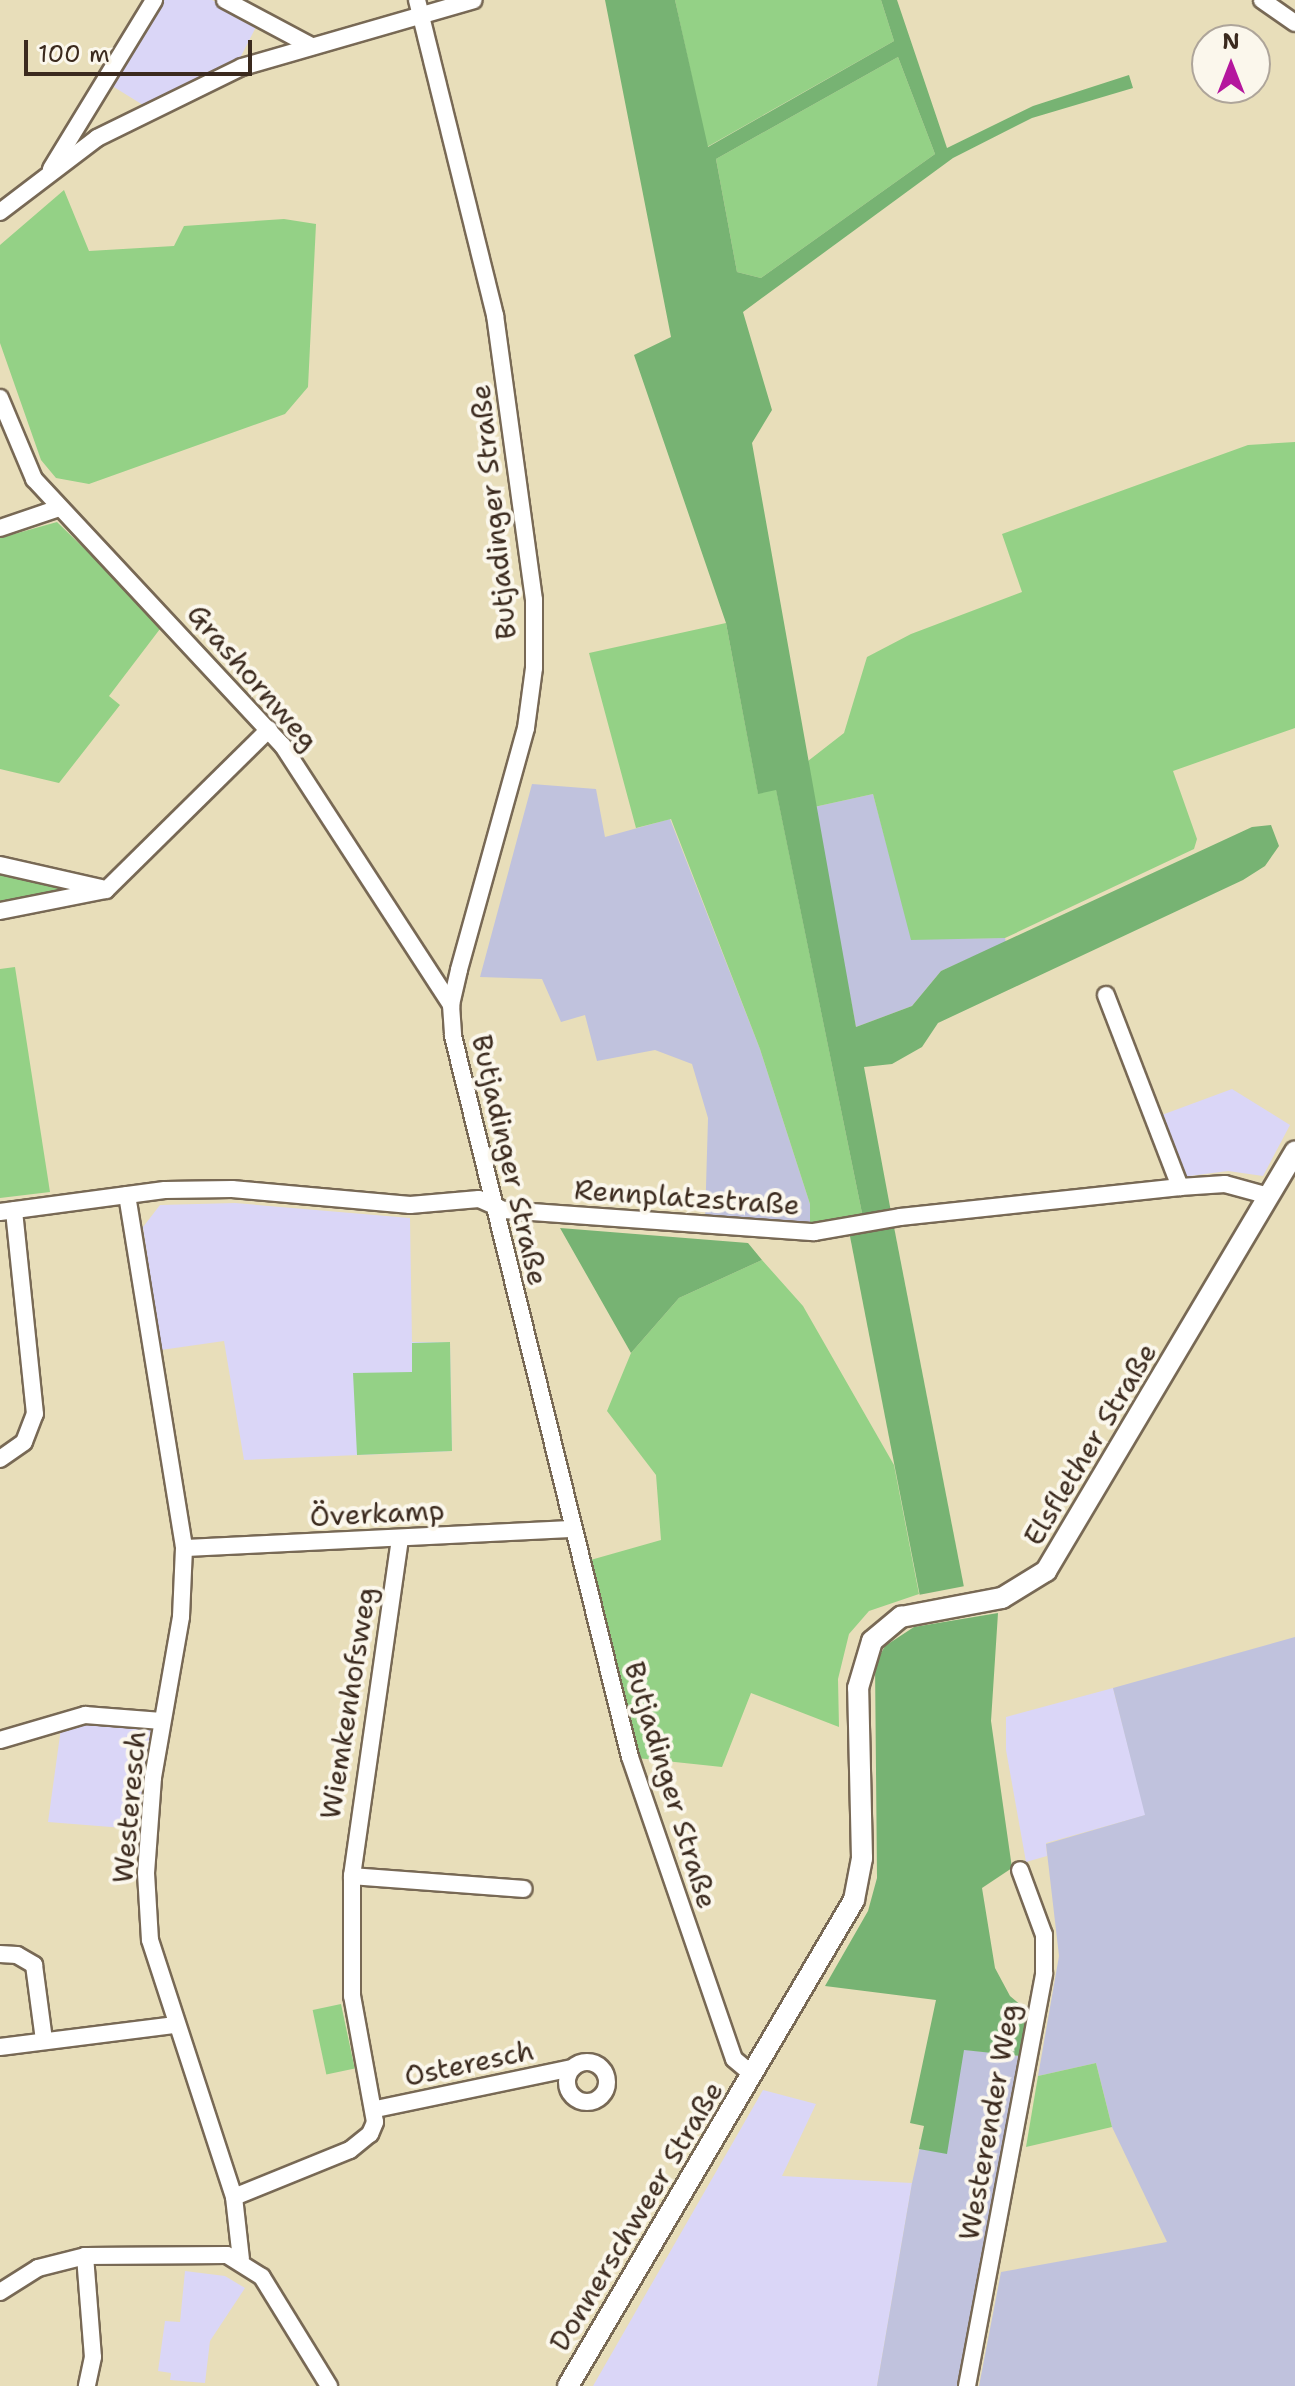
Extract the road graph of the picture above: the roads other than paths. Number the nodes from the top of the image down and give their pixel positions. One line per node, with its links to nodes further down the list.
1 (154, 0): 8 (street)
2 (225, 0): 7 (street)
3 (474, 0): 5 (street)
4 (1262, 0): 6 (street)
5 (418, 7): 7 (street); 18 (street, Butjadinger Straße)
6 (1295, 23)
7 (311, 46): 8 (street)
8 (51, 169): 9 (street)
9 (0, 212)
10 (0, 398): 11 (street, Grashornweg)
11 (59, 508): 12 (street); 13 (street, Grashornweg)
12 (0, 528)
13 (269, 729): 15 (street); 18 (street, Grashornweg)
14 (0, 865): 15 (street)
15 (106, 890): 16 (street)
16 (0, 911)
17 (1106, 995): 21 (street)
18 (451, 1005): 24 (street, Butjadinger Straße)
19 (1295, 1151): 20 (main road, Elsflether Straße)
20 (1288, 1176): 23 (main road, Elsflether Straße)
21 (1180, 1187): 23 (street, Rennplatzstraße); 24 (street, Rennplatzstraße)
22 (127, 1195): 24 (street, Rennplatzstraße); 25 (street, Rennplatzstraße); 29 (street, Westeresch)
23 (1269, 1196): 40 (main road, Elsflether Straße)
24 (492, 1205): 27 (street, Butjadinger Straße)
25 (7, 1211): 26 (street)
26 (0, 1459)
27 (573, 1529): 28 (street, Överkamp); 40 (street, Butjadinger Straße)
28 (400, 1538): 29 (street, Överkamp); 33 (street, Wiemkenhofsweg)
29 (184, 1548): 30 (street, Westeresch)
30 (162, 1721): 31 (street); 36 (street, Westeresch)
31 (0, 1740)
32 (1020, 1870): 49 (street, Westerender Weg)
33 (352, 1876): 34 (street); 41 (street, Wiemkenhofsweg)
34 (524, 1889)
35 (0, 1954): 37 (street)
36 (174, 2025): 37 (street); 42 (street, Westeresch)
37 (44, 2040): 38 (street)
38 (0, 2047)
39 (573, 2068): 41 (street, Osteresch)
40 (752, 2074): 48 (main road, Donnerschweer Straße)
41 (376, 2109): 42 (street)
42 (234, 2197): 44 (street, Westeresch)
43 (85, 2256): 44 (street); 45 (street); 46 (street)
44 (241, 2259): 47 (street)
45 (0, 2292)
46 (87, 2386)
47 (329, 2386)
48 (568, 2386)
49 (967, 2386)

